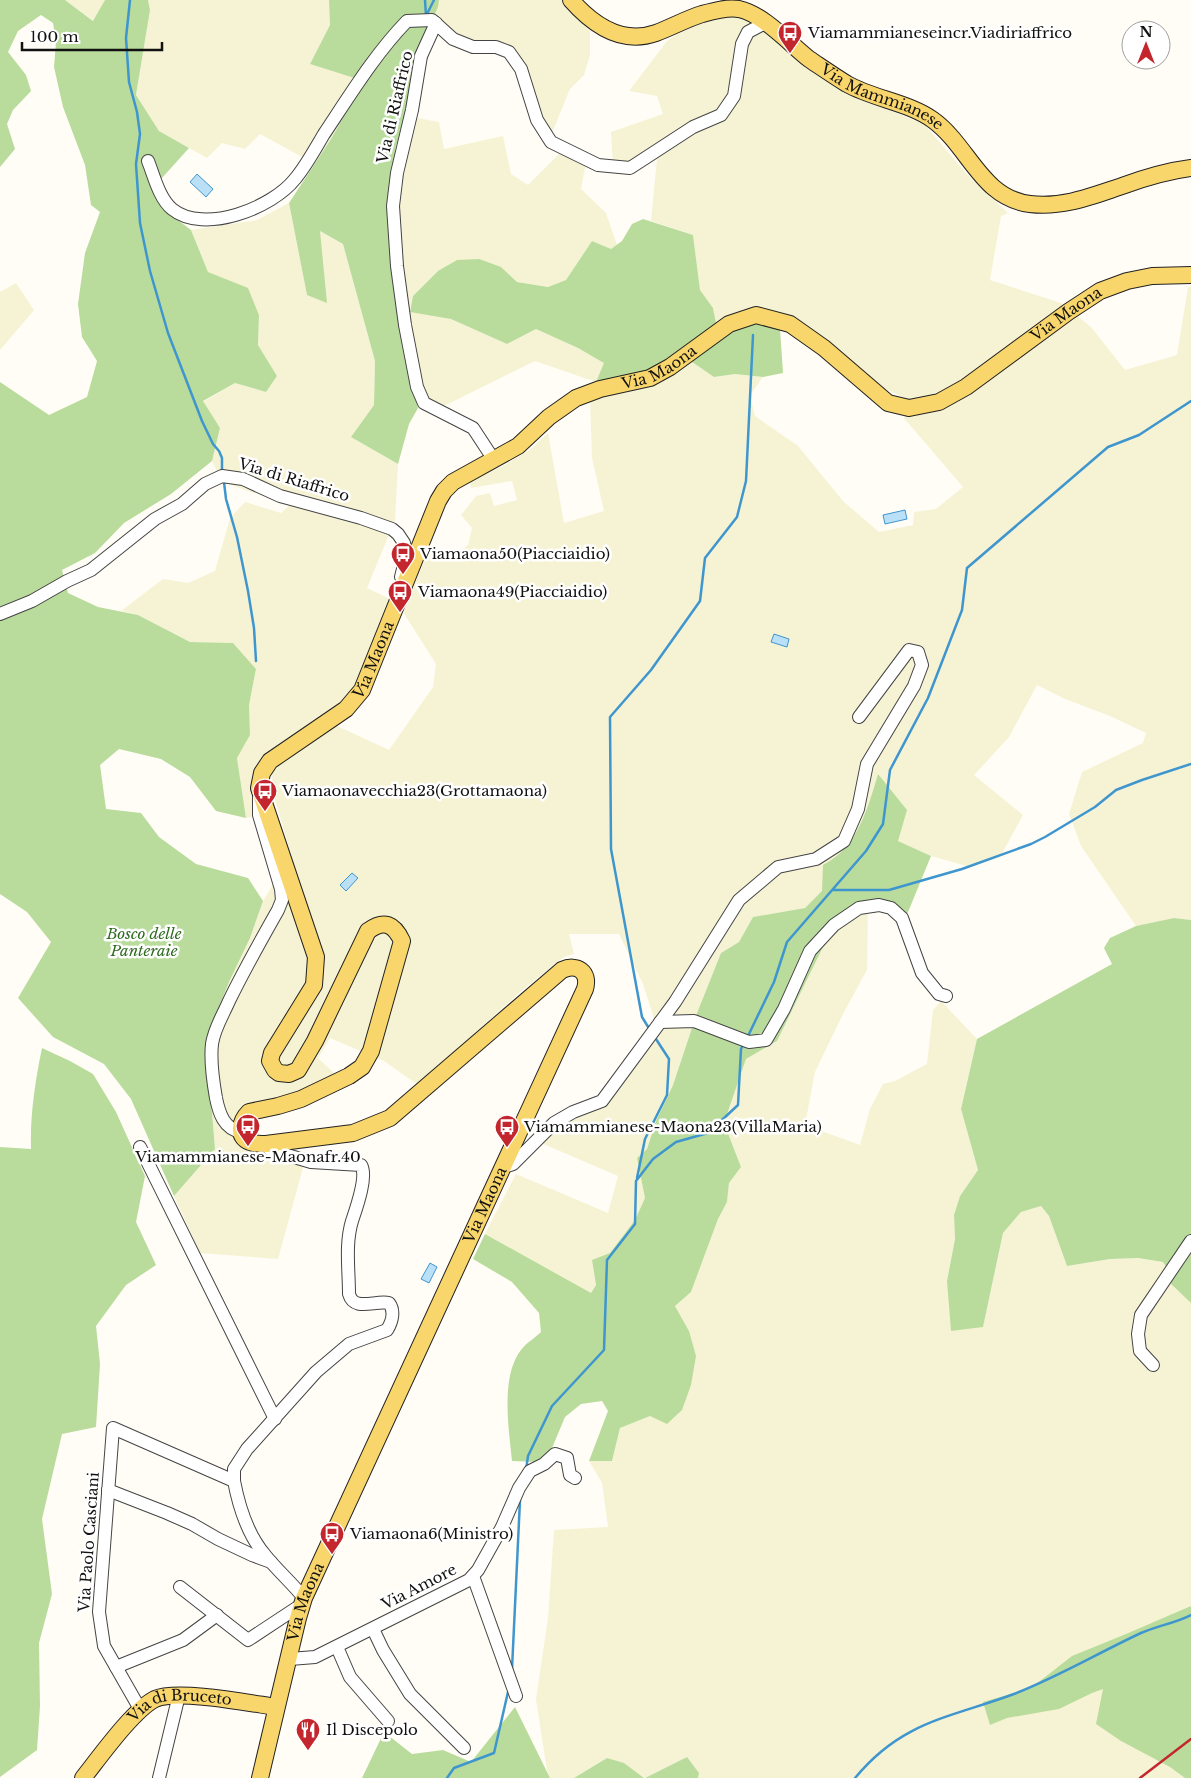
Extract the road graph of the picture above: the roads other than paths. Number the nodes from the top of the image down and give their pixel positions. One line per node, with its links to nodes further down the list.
1 (571, 0): 3 (main road, Via Mammianese)
2 (436, 23): 3 (street); 4 (street, Via di Riaffrico); 7 (street, Via di Riaffrico)
3 (765, 23): 5 (main road, Via Mammianese)
4 (148, 161)
5 (1191, 168)
6 (1191, 275): 7 (main road, Via Maona)
7 (494, 460): 8 (main road, Via Maona)
8 (398, 599): 9 (street, Via di Riaffrico); 11 (main road, Via Maona)
9 (0, 614)
10 (859, 717): 13 (street)
11 (260, 788): 14 (street, Via Maona); 14 (main road)
12 (946, 996): 13 (street)
13 (660, 1022): 17 (street)
14 (241, 1132): 15 (main road, Via Maona)
15 (266, 1144): 17 (main road, Via Maona); 20 (street)
16 (140, 1147): 20 (street)
17 (504, 1167): 27 (main road, Via Maona)
18 (1191, 1240): 19 (street)
19 (1153, 1364)
20 (275, 1418): 22 (street)
21 (575, 1478): 25 (street, Via Amore)
22 (234, 1481): 23 (street, Via Paolo Casciani); 24 (street)
23 (108, 1490): 24 (street); 32 (street, Via Paolo Casciani)
24 (271, 1562): 27 (street)
25 (473, 1576): 29 (street, Via Amore); 34 (street)
26 (180, 1587): 28 (street)
27 (303, 1601): 28 (street); 31 (main road, Via Maona)
28 (217, 1615): 32 (street)
29 (372, 1629): 30 (street, Via Amore); 38 (street)
30 (336, 1647): 31 (street, Via Amore); 37 (street)
31 (290, 1659): 35 (main road, Via Maona)
32 (116, 1667): 36 (street, Via Paolo Casciani)
33 (179, 1694): 35 (main road, Via di Bruceto); 36 (main road, Via di Bruceto); 40 (street)
34 (516, 1696)
35 (276, 1707): 41 (main road, Via Maona)
36 (140, 1709): 39 (main road, Via di Bruceto)
37 (388, 1722)
38 (464, 1748)
39 (83, 1778)
40 (159, 1778)
41 (260, 1778)

